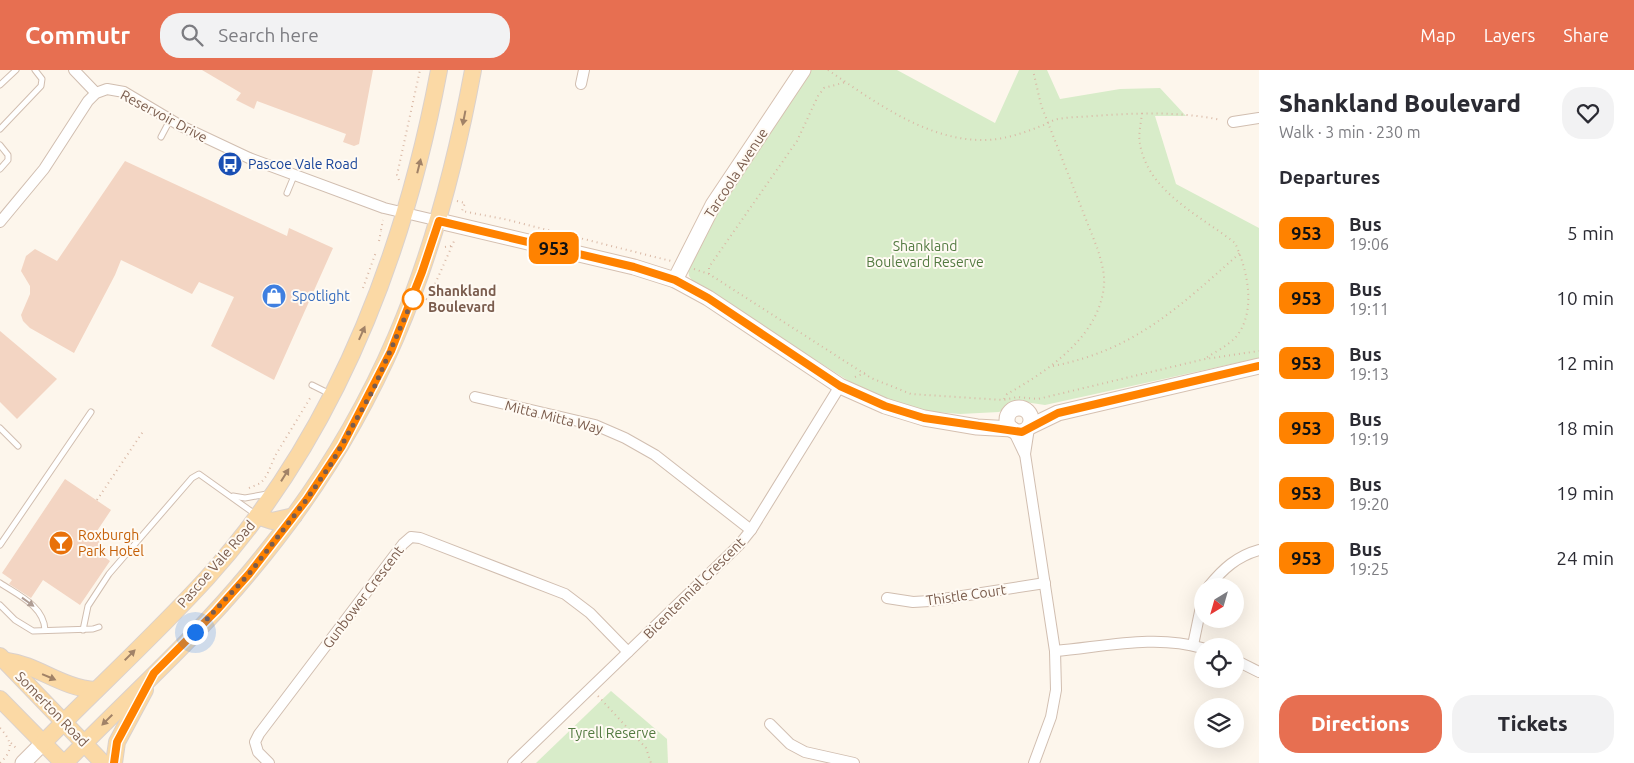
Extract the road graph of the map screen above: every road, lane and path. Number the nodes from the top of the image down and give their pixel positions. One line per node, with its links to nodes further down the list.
1 (16, 70): 11 (lane)
2 (35, 70): 19 (lane)
3 (74, 70): 13 (street)
4 (439, 70): 26 (main road, Pascoe Vale Road, one-way to 4)
5 (473, 70): 25 (main road, one-way to 25)
6 (584, 70): 12 (street)
7 (803, 70): 34 (street, Tarcoola Avenue)
8 (828, 70): 10 (path)
9 (1033, 70): 18 (path)
10 (846, 82): 18 (path); 35 (path)
11 (0, 85)
12 (570, 88)
13 (96, 93): 16 (street, Reservoir Drive); 29 (street)
14 (1142, 113): 17 (path); 18 (path); 33 (path)
15 (1259, 118): 17 (street)
16 (170, 120): 20 (lane); 23 (street, Reservoir Drive)
17 (1233, 122)
18 (1048, 123): 41 (path)
19 (0, 128)
20 (161, 137)
21 (0, 145): 22 (lane)
22 (0, 169)
23 (294, 176): 24 (lane); 26 (street, Reservoir Drive)
24 (287, 193)
25 (446, 198): 27 (path); 28 (main road)
26 (406, 214): 28 (street, Reservoir Drive); 45 (main road, Pascoe Vale Road, one-way to 26)
27 (460, 218): 28 (street); 34 (path); 36 (street); 38 (path)
28 (439, 221): 63 (main road)
29 (0, 222)
30 (381, 231): 31 (path)
31 (379, 244)
32 (376, 252): 37 (path)
33 (1240, 253): 40 (path); 41 (path)
34 (683, 265): 35 (path); 36 (street, Tarcoola Avenue)
35 (709, 274): 47 (path)
36 (675, 280): 44 (street)
37 (361, 294)
38 (424, 303)
39 (1259, 351): 40 (path)
40 (1205, 359): 47 (path)
41 (1053, 366): 47 (path)
42 (1259, 366): 50 (street)
43 (314, 386): 45 (lane); 60 (path)
44 (840, 386): 51 (street); 64 (street, Bicentennial Crescent)
45 (332, 395): 58 (main road, Pascoe Vale Road, one-way to 45)
46 (475, 397): 64 (street, Mitta Mitta Way)
47 (1006, 407): 48 (street); 51 (street); 55 (street)
48 (1027, 411): 50 (street); 52 (street)
49 (91, 412): 65 (lane)
50 (1058, 413): 52 (street)
51 (964, 425): 55 (street)
52 (1029, 427): 55 (street); 57 (street)
53 (0, 428): 56 (lane)
54 (144, 430): 61 (path)
55 (1013, 430): 57 (street)
56 (18, 446)
57 (1025, 454): 69 (street)
58 (274, 493): 60 (lane); 62 (main road, Pascoe Vale Road)
59 (233, 496): 60 (lane); 62 (lane); 74 (lane)
60 (256, 496)
61 (96, 500)
62 (257, 516): 63 (main road); 83 (main road, Pascoe Vale Road, one-way to 62)
63 (294, 516): 81 (main road)
64 (751, 530): 77 (street, Bicentennial Crescent)
65 (0, 544)
66 (1259, 550): 67 (street)
67 (1216, 578)
68 (0, 583): 73 (lane, one-way to 73)
69 (1045, 583): 70 (street, Thistle Court); 76 (street)
70 (887, 598)
71 (0, 605): 73 (lane)
72 (99, 626): 74 (lane)
73 (45, 630): 74 (lane)
74 (83, 630)
75 (1194, 645): 76 (street)
76 (1055, 651): 100 (street)
77 (628, 652): 82 (street, Bicentennial Crescent); 96 (street, Gunbower Crescent)
78 (2, 658): 83 (main road, one-way to 83); 85 (main road, Somerton Road)
79 (1244, 664): 80 (street)
80 (1259, 672)
81 (154, 673): 90 (main road, one-way to 90); 95 (main road)
82 (591, 688): 97 (street, Bicentennial Crescent); 98 (path)
83 (96, 690): 85 (main road, Pascoe Vale Road)
84 (0, 699): 89 (main road)
85 (63, 722): 89 (main road, Pascoe Vale Road); 90 (main road, Somerton Road)
86 (770, 724): 99 (street)
87 (0, 728): 88 (path)
88 (11, 743): 91 (path); 92 (path)
89 (42, 743): 91 (street); 93 (main road)
90 (84, 743): 93 (main road); 94 (main road, Somerton Road)
91 (21, 757)
92 (0, 763)
93 (64, 763)
94 (103, 763)
95 (114, 763)
96 (269, 763)
97 (513, 763)
98 (651, 763)
99 (854, 763)
100 (1034, 763)

